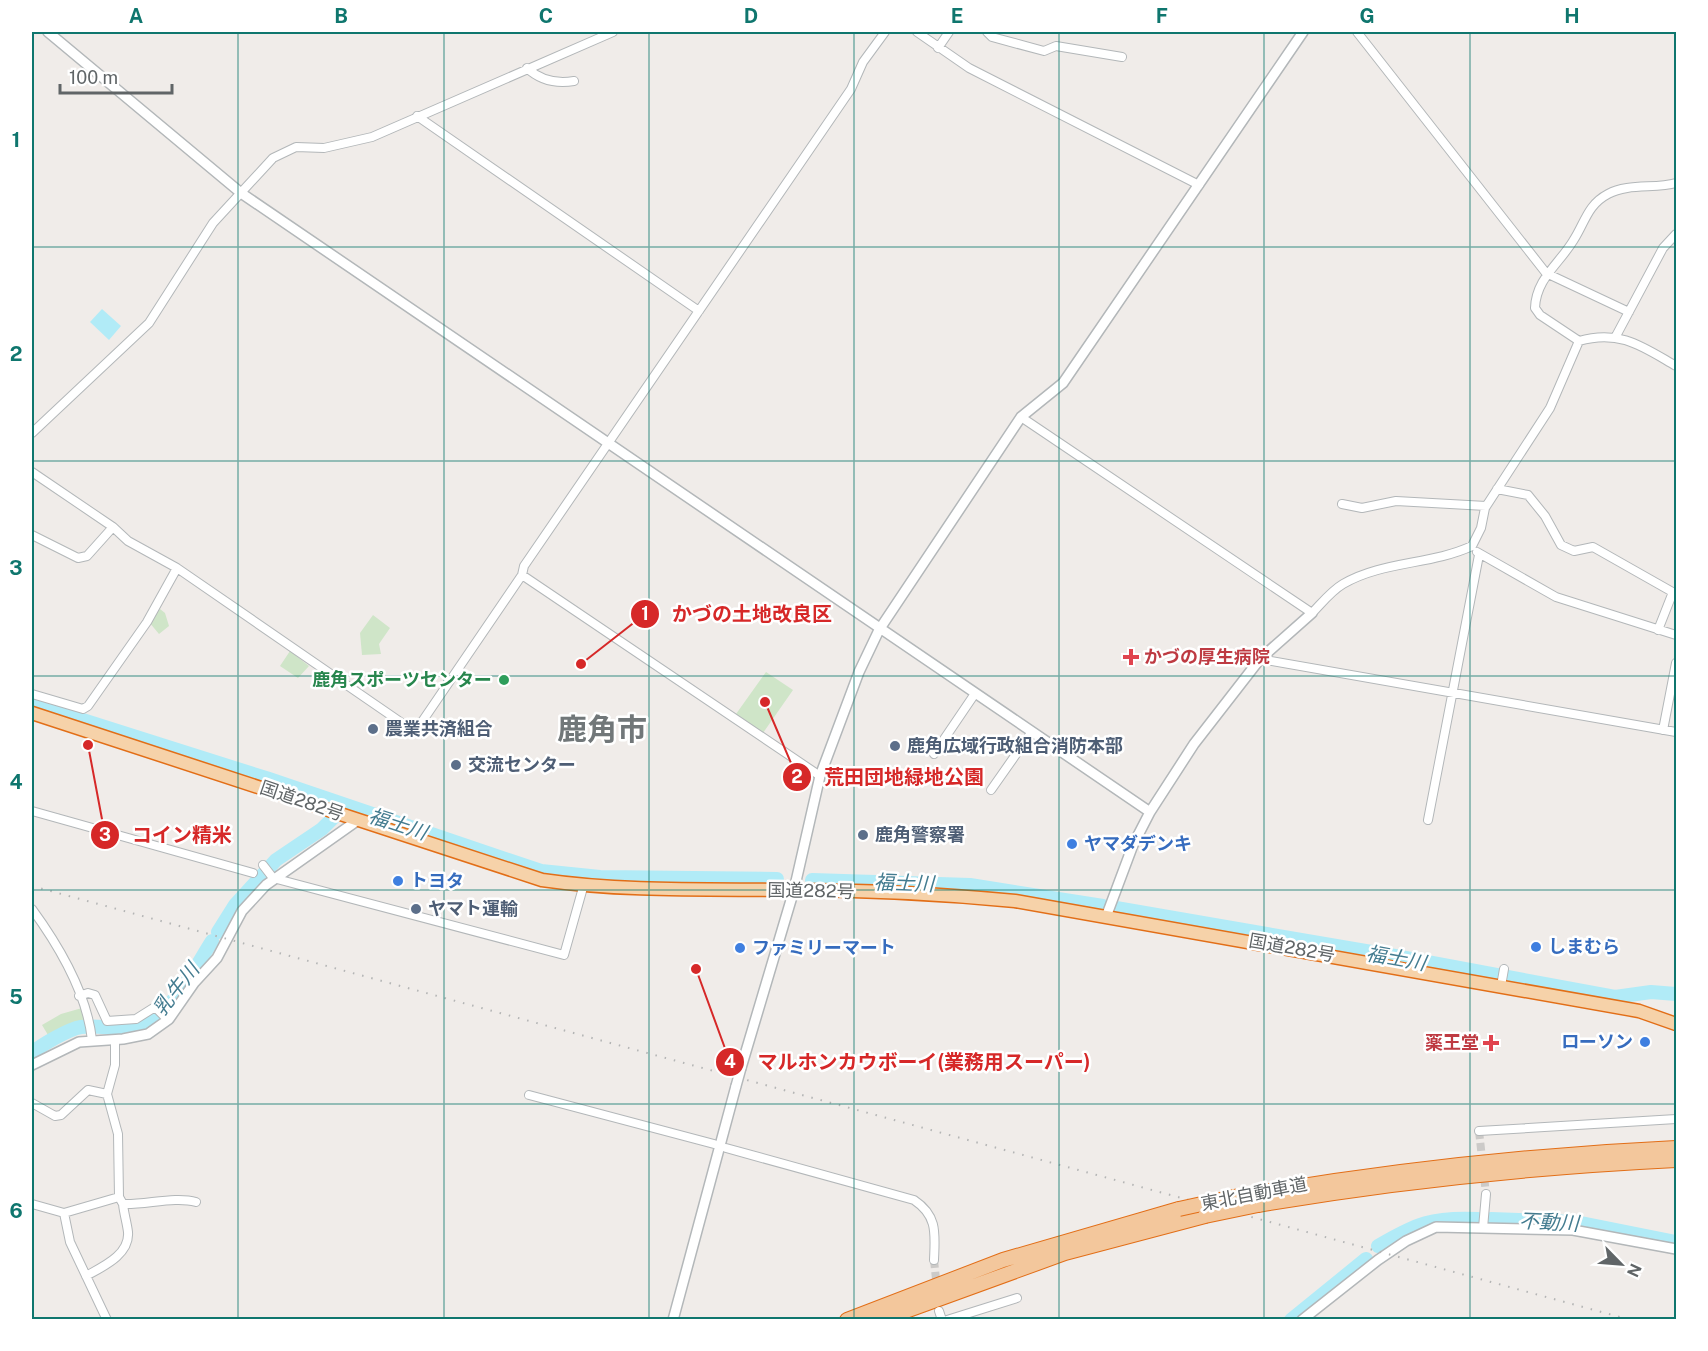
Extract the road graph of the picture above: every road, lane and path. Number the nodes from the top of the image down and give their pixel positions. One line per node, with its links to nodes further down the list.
1 (48, 32): 16 (street)
2 (613, 32): 11 (street)
3 (885, 32): 19 (street)
4 (918, 32): 9 (street)
5 (949, 32): 9 (street)
6 (987, 32): 10 (street)
7 (1304, 32): 15 (street)
8 (1357, 32): 18 (street)
9 (938, 48): 15 (street)
10 (1122, 57)
11 (527, 68): 12 (street); 13 (street)
12 (574, 81)
13 (417, 116): 16 (street); 19 (street)
14 (1677, 183): 18 (street)
15 (1199, 185): 24 (street)
16 (241, 193): 25 (street); 26 (street)
17 (1677, 234): 20 (street)
18 (1546, 273): 20 (street); 22 (street)
19 (699, 311): 26 (street)
20 (1629, 312): 21 (street)
21 (1616, 336): 22 (street); 23 (street)
22 (1579, 341): 28 (street)
23 (1677, 366)
24 (1021, 417): 38 (street); 39 (street)
25 (32, 434)
26 (608, 444): 36 (street); 39 (street)
27 (32, 472): 31 (street)
28 (1497, 489): 30 (street); 37 (street)
29 (1342, 504): 30 (street)
30 (1486, 506): 33 (street)
31 (113, 527): 32 (street); 35 (street)
32 (32, 535)
33 (1472, 546): 34 (street); 38 (street)
34 (1479, 555): 40 (street); 45 (street)
35 (177, 568): 36 (street); 44 (street)
36 (522, 575): 52 (street)
37 (1675, 593): 40 (street)
38 (1312, 613): 42 (street)
39 (879, 630): 46 (street); 52 (street)
40 (1658, 630): 41 (street)
41 (1677, 635)
42 (1260, 659): 45 (street); 55 (street)
43 (1677, 663): 48 (street)
44 (32, 694)
45 (1454, 694): 48 (street); 57 (street)
46 (974, 695): 50 (street); 51 (street)
47 (32, 713): 56 (highway, 国道282号)
48 (1664, 730): 49 (street)
49 (1677, 732)
50 (1031, 733): 53 (street); 55 (street)
51 (934, 754)
52 (820, 776): 62 (street)
53 (991, 790)
54 (32, 811): 59 (street)
55 (1150, 812): 64 (street)
56 (354, 819): 60 (street); 61 (highway, 国道282号)
57 (1428, 820)
58 (263, 866): 60 (street)
59 (253, 873)
60 (272, 876): 61 (street); 68 (street)
61 (584, 884): 62 (highway, 国道282号)
62 (794, 890): 64 (highway, 国道282号); 93 (street, bridge)
63 (32, 909): 67 (street)
64 (1106, 917): 66 (highway, 国道282号)
65 (1504, 969): 66 (street)
66 (1501, 986): 69 (highway, 国道282号)
67 (80, 996): 68 (street); 70 (street)
68 (167, 1020): 71 (street)
69 (1677, 1024)
70 (92, 1040): 71 (street); 72 (street)
71 (115, 1040): 73 (street)
72 (32, 1065)
73 (107, 1094): 75 (street); 83 (street)
74 (528, 1095): 78 (street)
75 (32, 1103)
76 (1677, 1119): 77 (street)
77 (1479, 1131)
78 (714, 1144)
79 (726, 1148): 89 (street)
80 (1677, 1148): 94 (highway, 東北自動車道, bridge)
81 (1677, 1160): 95 (highway, 東北自動車道, bridge)
82 (1486, 1194): 87 (street)
83 (121, 1200): 84 (street); 86 (street); 90 (street)
84 (196, 1202)
85 (32, 1204): 86 (street)
86 (64, 1213): 90 (street)
87 (1483, 1228): 88 (street); 97 (street)
88 (1677, 1249)
89 (934, 1260)
90 (86, 1276): 92 (street)
91 (1017, 1298): 96 (street)
92 (107, 1320)
93 (673, 1320)
94 (847, 1320)
95 (880, 1320)
96 (947, 1320)
97 (1302, 1320)

